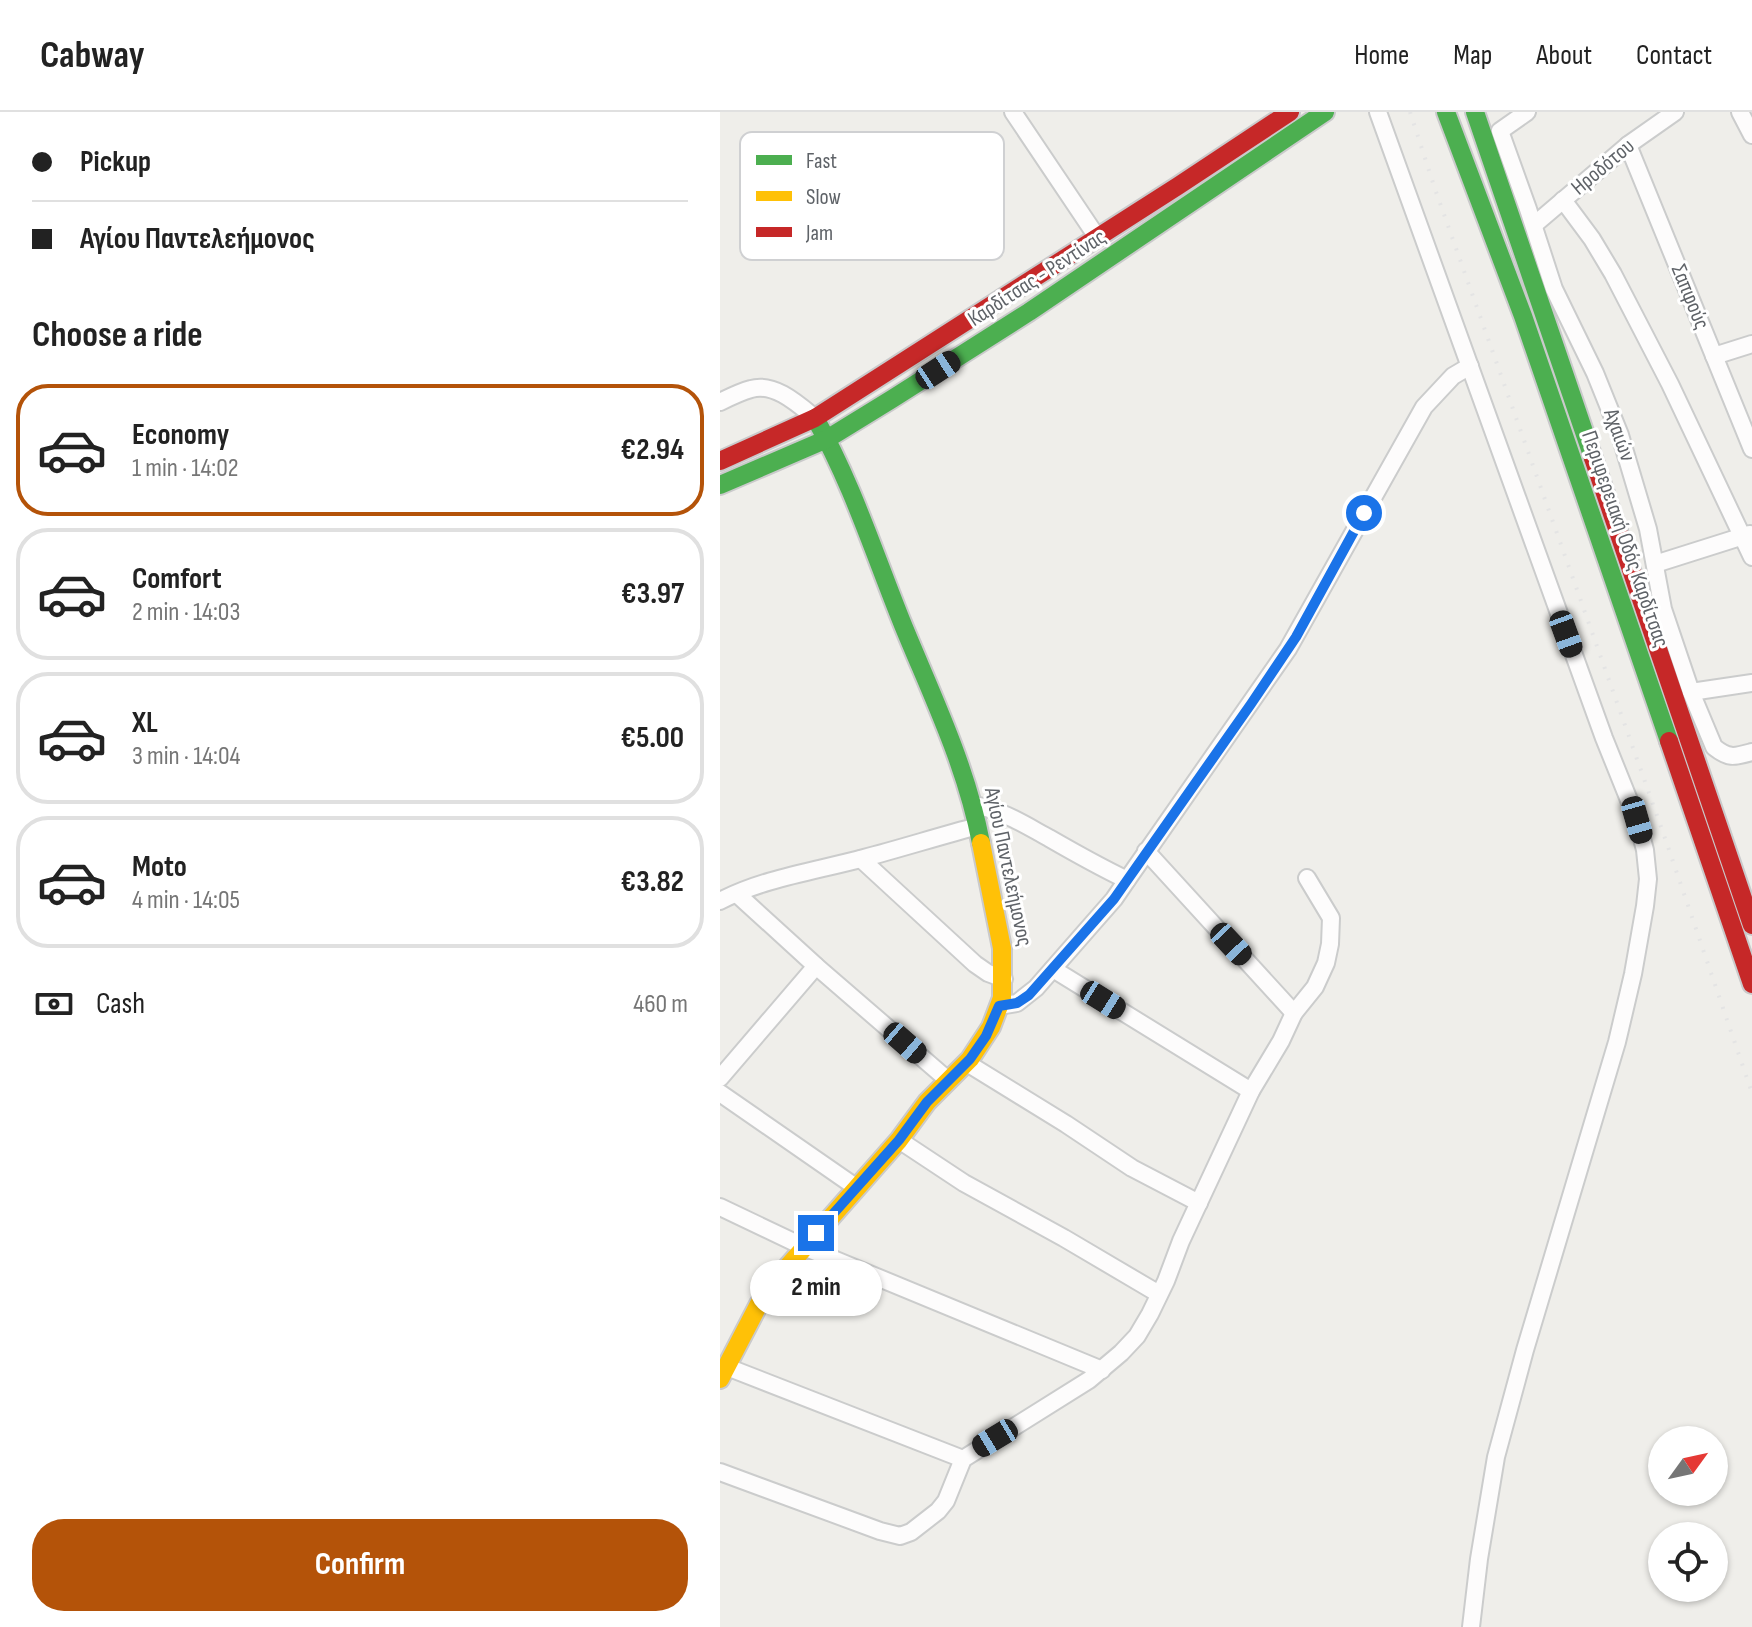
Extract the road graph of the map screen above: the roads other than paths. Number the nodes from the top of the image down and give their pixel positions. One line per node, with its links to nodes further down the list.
1 (1013, 112): 16 (street)
2 (1290, 112): 12 (main road, Καρδίτσας - Ρεντίνας)
3 (1325, 112): 14 (main road, Καρδίτσας - Ρεντίνας)
4 (1378, 112): 19 (street)
5 (1446, 112): 44 (main road, Περιφερειακή Οδός Καρδίτσας)
6 (1475, 112): 40 (main road, Περιφερειακή Οδός Καρδίτσας)
7 (1527, 112): 15 (street, Αχαιών)
8 (1675, 112): 11 (street, Ηροδότου)
9 (1740, 112): 10 (street)
10 (1752, 135)
11 (1628, 145): 13 (street, Ηροδότου); 18 (street, Σαπφούς)
12 (1178, 186): 14 (main road); 16 (main road, Καρδίτσας - Ρεντίνας)
13 (1563, 200): 15 (street, Ηροδότου); 26 (street)
14 (1191, 204): 22 (main road, Καρδίτσας - Ρεντίνας)
15 (1534, 225): 28 (street, Αχαιών)
16 (1097, 237): 21 (main road, Καρδίτσας - Ρεντίνας)
17 (1752, 344): 18 (street)
18 (1714, 356): 23 (street, Σαπφούς)
19 (1470, 366): 34 (street); 62 (street)
20 (720, 402): 21 (street)
21 (815, 418): 22 (main road, Αγίου Παντελεήμονος); 24 (main road, Καρδίτσας - Ρεντίνας)
22 (827, 439): 25 (main road, Καρδίτσας - Ρεντίνας); 32 (main road, Αγίου Παντελεήμονος)
23 (1752, 449)
24 (720, 461)
25 (720, 485)
26 (1747, 535): 27 (street); 28 (street)
27 (1752, 557)
28 (1655, 564): 30 (street, Αχαιών)
29 (1752, 683): 30 (street)
30 (1691, 692): 31 (street, Αχαιών)
31 (1752, 752)
32 (974, 805): 33 (main road, Αγίου Παντελεήμονος); 37 (street)
33 (978, 826): 35 (street); 43 (main road, Αγίου Παντελεήμονος)
34 (1146, 851): 37 (street); 46 (street)
35 (861, 859): 38 (street); 43 (street)
36 (1307, 878): 46 (street)
37 (1127, 880): 42 (street)
38 (737, 894): 39 (street); 41 (street)
39 (720, 901)
40 (1752, 925)
41 (816, 966): 48 (street); 49 (street)
42 (1053, 969): 45 (street); 50 (street)
43 (1004, 979): 45 (main road, Αγίου Παντελεήμονος)
44 (1752, 984)
45 (999, 1006): 47 (main road, Αγίου Παντελεήμονος)
46 (1294, 1013): 50 (street)
47 (967, 1063): 49 (main road, Αγίου Παντελεήμονος); 54 (street)
48 (720, 1078)
49 (949, 1081): 52 (main road, Αγίου Παντελεήμονος)
50 (1251, 1091): 54 (street)
51 (720, 1093): 53 (street)
52 (899, 1140): 53 (main road, Αγίου Παντελεήμονος); 57 (street)
53 (857, 1188): 56 (main road, Αγίου Παντελεήμονος)
54 (1199, 1203): 57 (street)
55 (720, 1207): 56 (street)
56 (804, 1247): 58 (street); 59 (main road, Αγίου Παντελεήμονος)
57 (1159, 1294): 58 (street)
58 (1102, 1370): 60 (street)
59 (723, 1373): 60 (street)
60 (963, 1459): 61 (street)
61 (720, 1472)
62 (1471, 1627)

